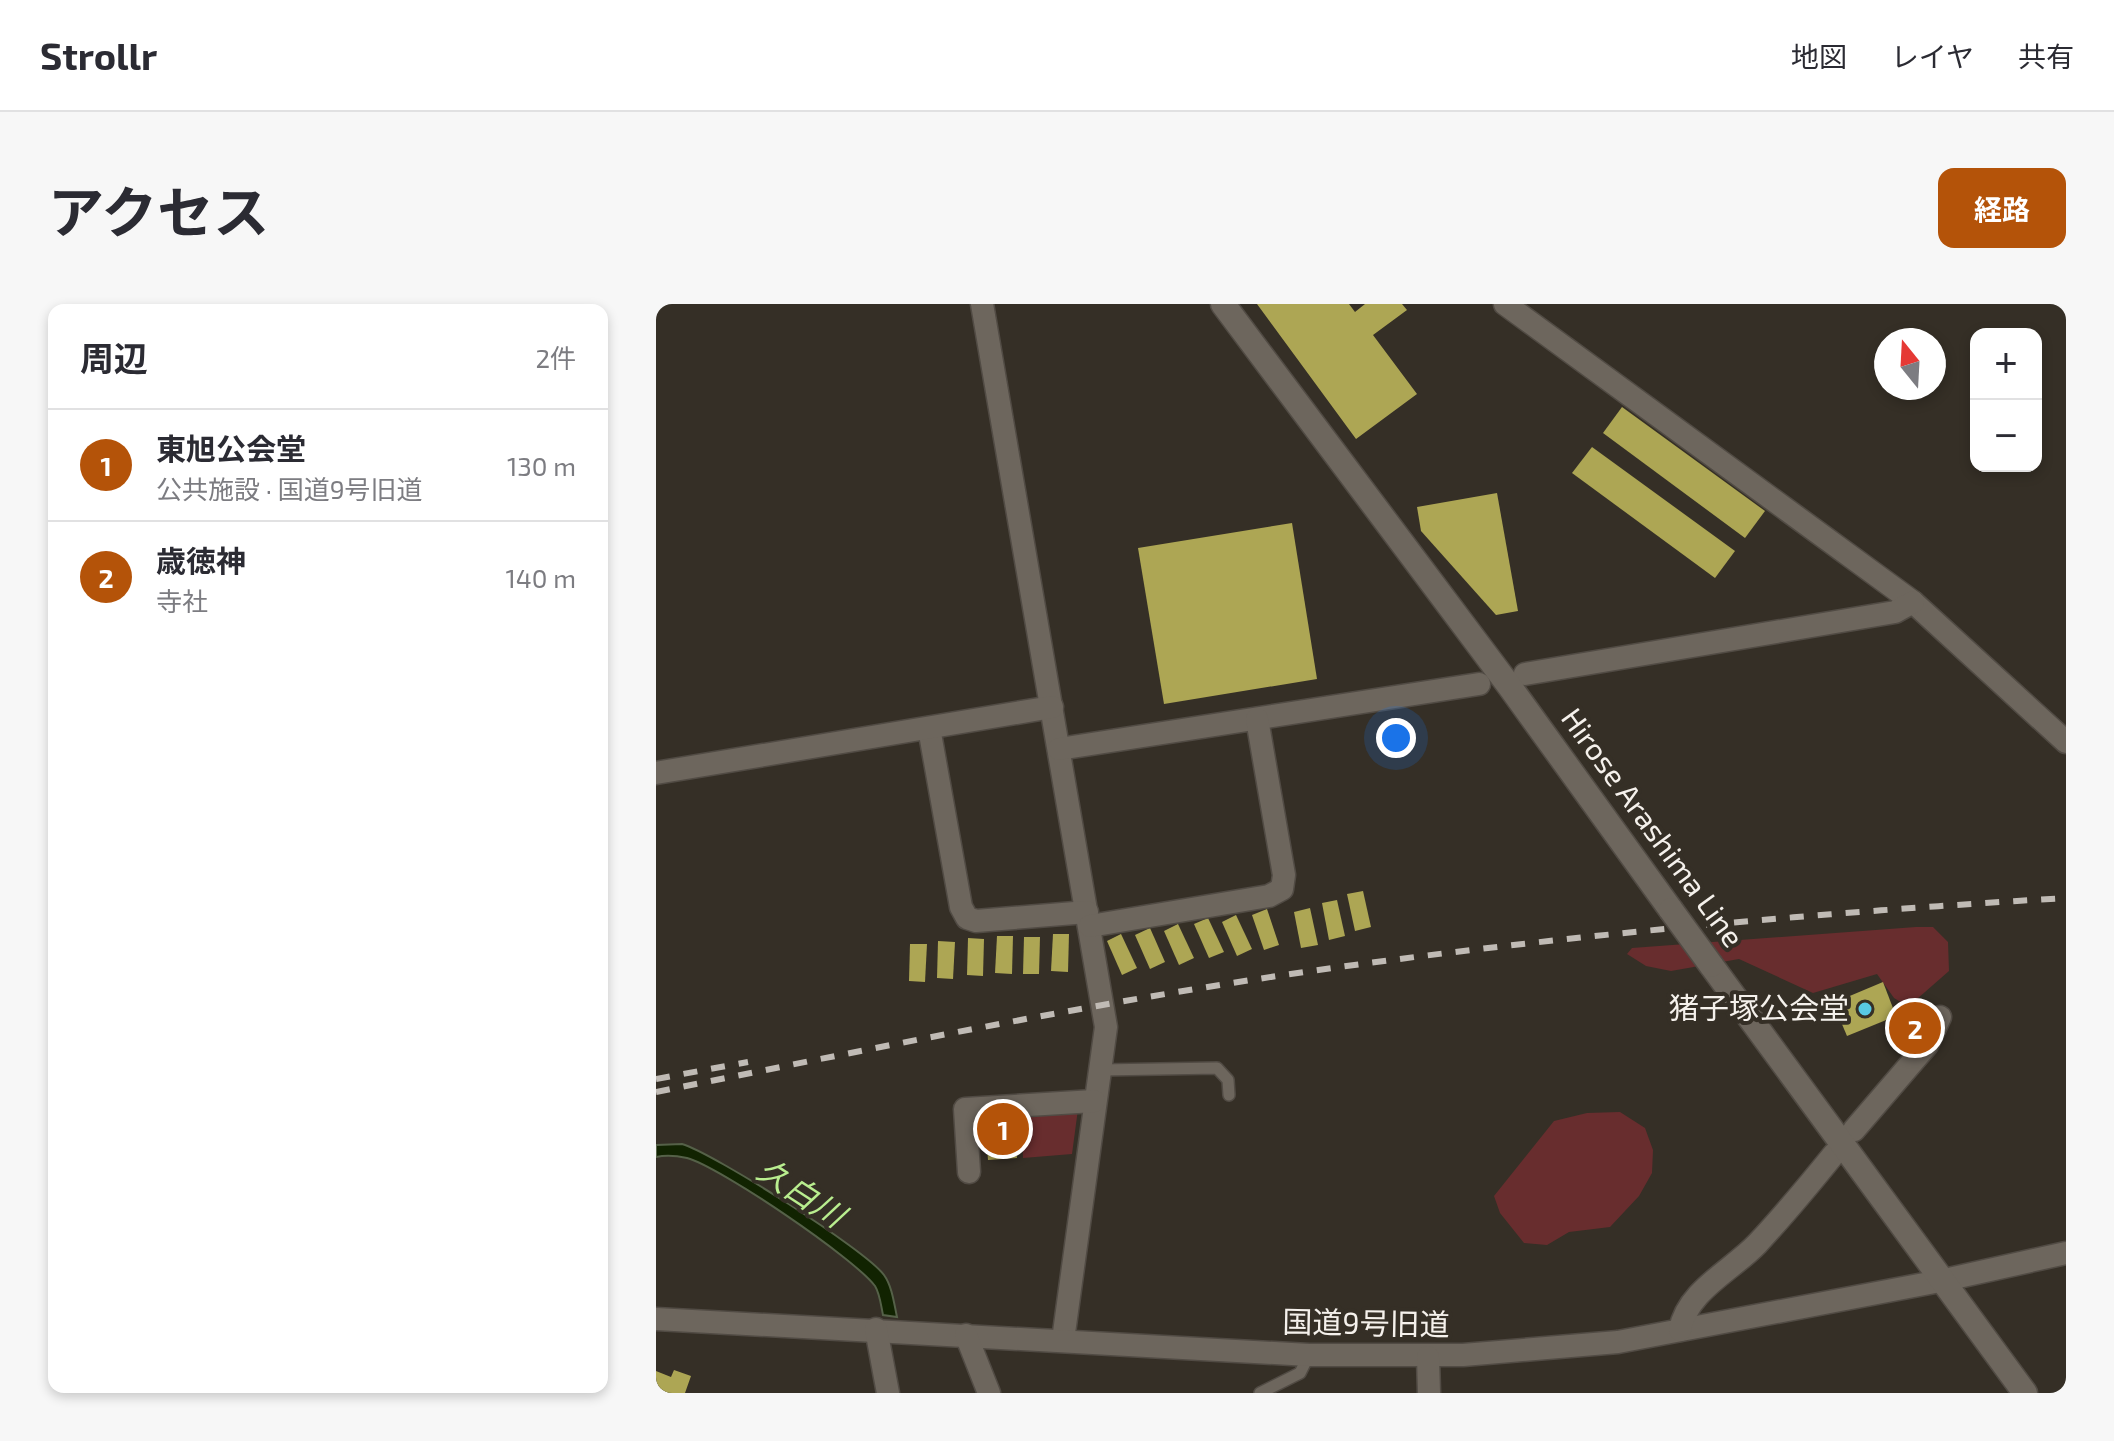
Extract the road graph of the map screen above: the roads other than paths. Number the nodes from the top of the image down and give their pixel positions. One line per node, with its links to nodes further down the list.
1 (982, 304): 7 (street)
2 (1223, 304): 22 (main road, Hirose Arashima Line, bridge)
3 (1505, 304): 4 (street)
4 (1913, 602): 5 (street); 10 (street)
5 (1525, 674)
6 (1479, 684): 8 (street)
7 (1052, 707): 9 (street); 11 (street)
8 (1257, 719): 11 (street); 13 (street)
9 (929, 728): 12 (street); 13 (street)
10 (2066, 742)
11 (1059, 749): 13 (street)
12 (656, 773)
13 (1089, 919): 15 (street)
14 (1940, 1017): 18 (street)
15 (1101, 1070): 16 (lane); 17 (street)
16 (1229, 1095)
17 (1094, 1101): 20 (street); 27 (street)
18 (1854, 1130)
19 (1834, 1154): 25 (street)
20 (969, 1172)
21 (2066, 1253): 22 (street, 国道9号旧道)
22 (1940, 1281): 25 (street, 国道9号旧道); 34 (main road, Hirose Arashima Line)
23 (656, 1319): 24 (street, 国道9号旧道)
24 (876, 1329): 26 (street, 国道9号旧道); 30 (street)
25 (1680, 1330): 29 (street, 国道9号旧道)
26 (966, 1335): 27 (street, 国道9号旧道); 31 (street)
27 (1063, 1340): 28 (street, 国道9号旧道)
28 (1309, 1355): 29 (street, 国道9号旧道); 32 (lane)
29 (1428, 1357): 33 (street)
30 (888, 1393)
31 (989, 1393)
32 (1260, 1393)
33 (1429, 1393)
34 (2025, 1393)

